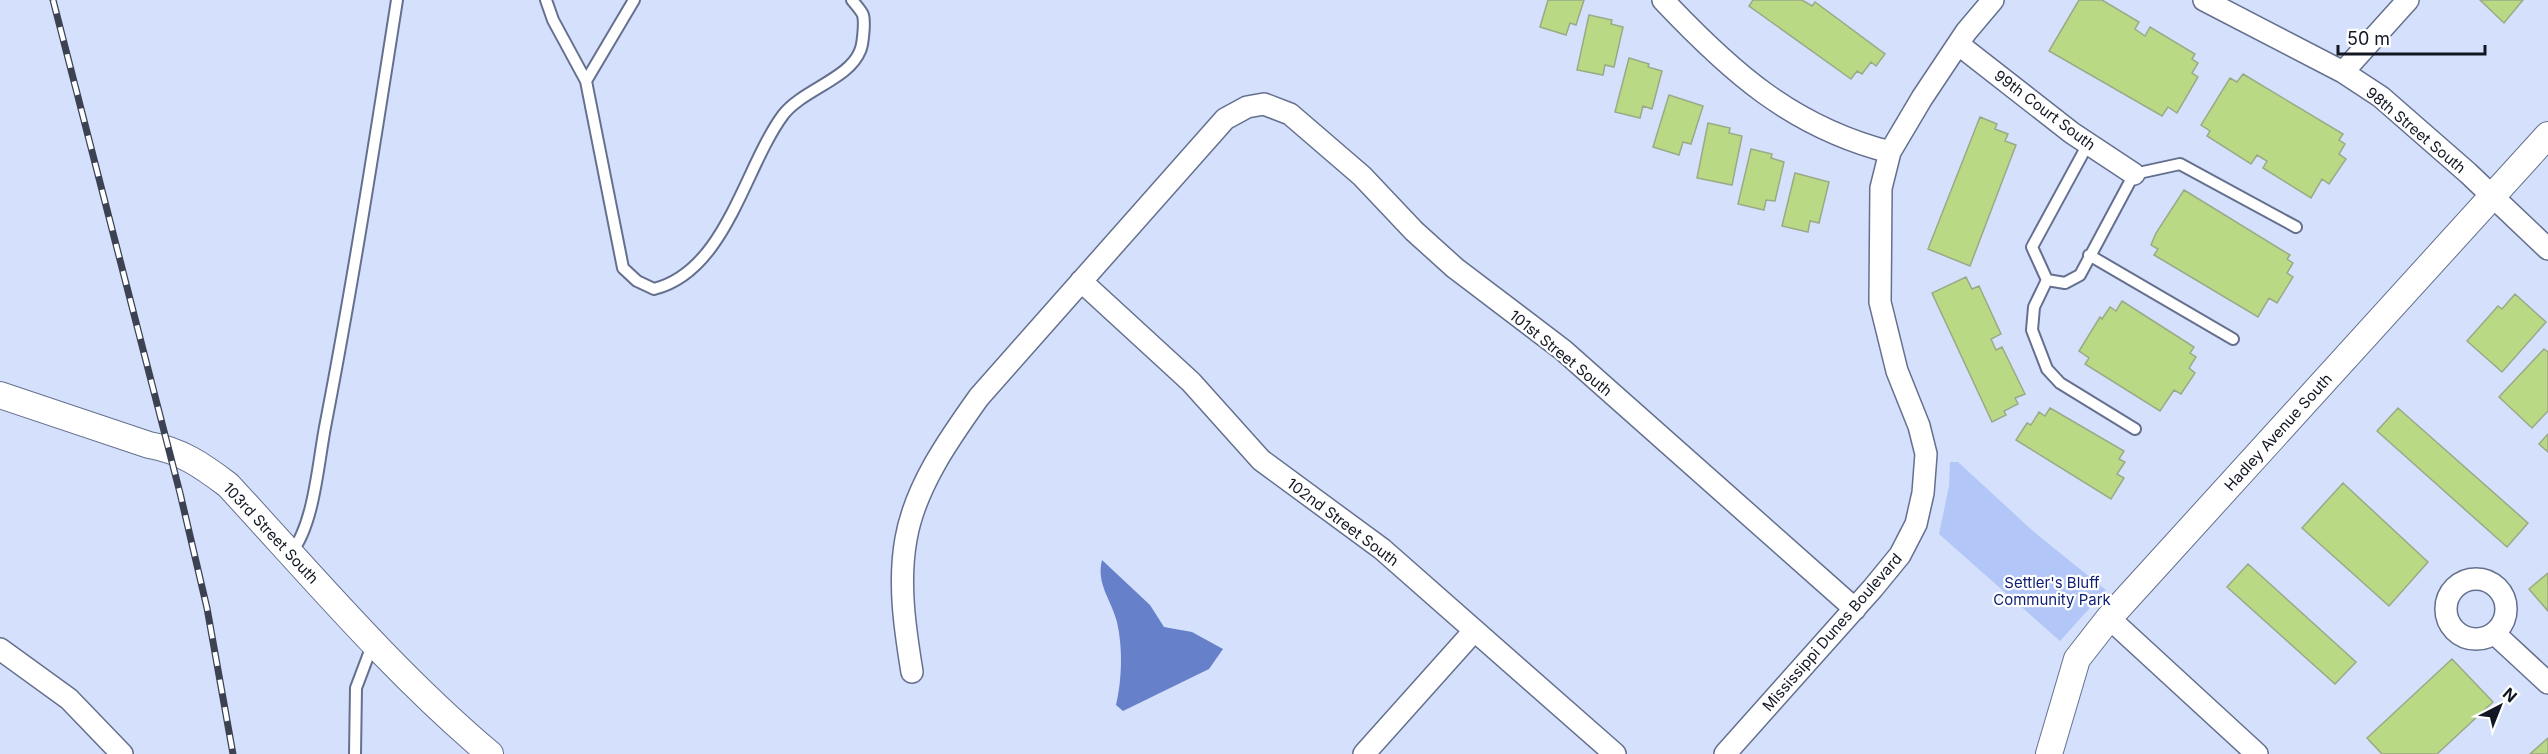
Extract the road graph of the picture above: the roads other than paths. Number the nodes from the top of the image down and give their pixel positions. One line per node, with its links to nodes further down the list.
1 (397, 0): 25 (lane)
2 (546, 0): 11 (lane)
3 (634, 0): 11 (lane)
4 (852, 0): 11 (lane)
5 (1663, 0): 14 (street)
6 (1993, 0): 9 (street, Mississippi Dunes Boulevard)
7 (2204, 0): 10 (street, 98th Street South)
8 (2408, 0): 10 (street)
9 (1958, 44): 13 (street, 99th Court South); 14 (street, Mississippi Dunes Boulevard)
10 (2343, 72): 16 (street, 98th Street South)
11 (586, 81)
12 (2548, 135): 16 (street, Hadley Avenue South)
13 (2088, 144): 15 (street, 99th Court South); 20 (lane)
14 (1890, 152): 26 (street, Mississippi Dunes Boulevard)
15 (2134, 174): 17 (lane); 19 (lane)
16 (2492, 196): 18 (street, 98th Street South); 27 (street, Hadley Avenue South)
17 (2296, 227)
18 (2548, 249)
19 (2089, 255): 20 (lane); 22 (lane)
20 (2047, 280): 24 (lane)
21 (1080, 281): 26 (street, 101st Street South); 28 (street, 102nd Street South); 32 (street)
22 (2233, 339)
23 (0, 395): 25 (street, 103rd Street South)
24 (2135, 429)
25 (291, 553): 30 (street, 103rd Street South)
26 (1855, 609): 39 (street, Mississippi Dunes Boulevard)
27 (2109, 618): 40 (street, Hadley Avenue South); 41 (street)
28 (1474, 631): 37 (street); 38 (street, 102nd Street South)
29 (2494, 633): 33 (street)
30 (374, 643): 35 (lane); 36 (street, 103rd Street South)
31 (0, 649): 34 (street)
32 (912, 672)
33 (2548, 683)
34 (122, 754)
35 (355, 754)
36 (490, 754)
37 (1364, 754)
38 (1615, 754)
39 (1725, 754)
40 (2049, 754)
41 (2257, 754)

